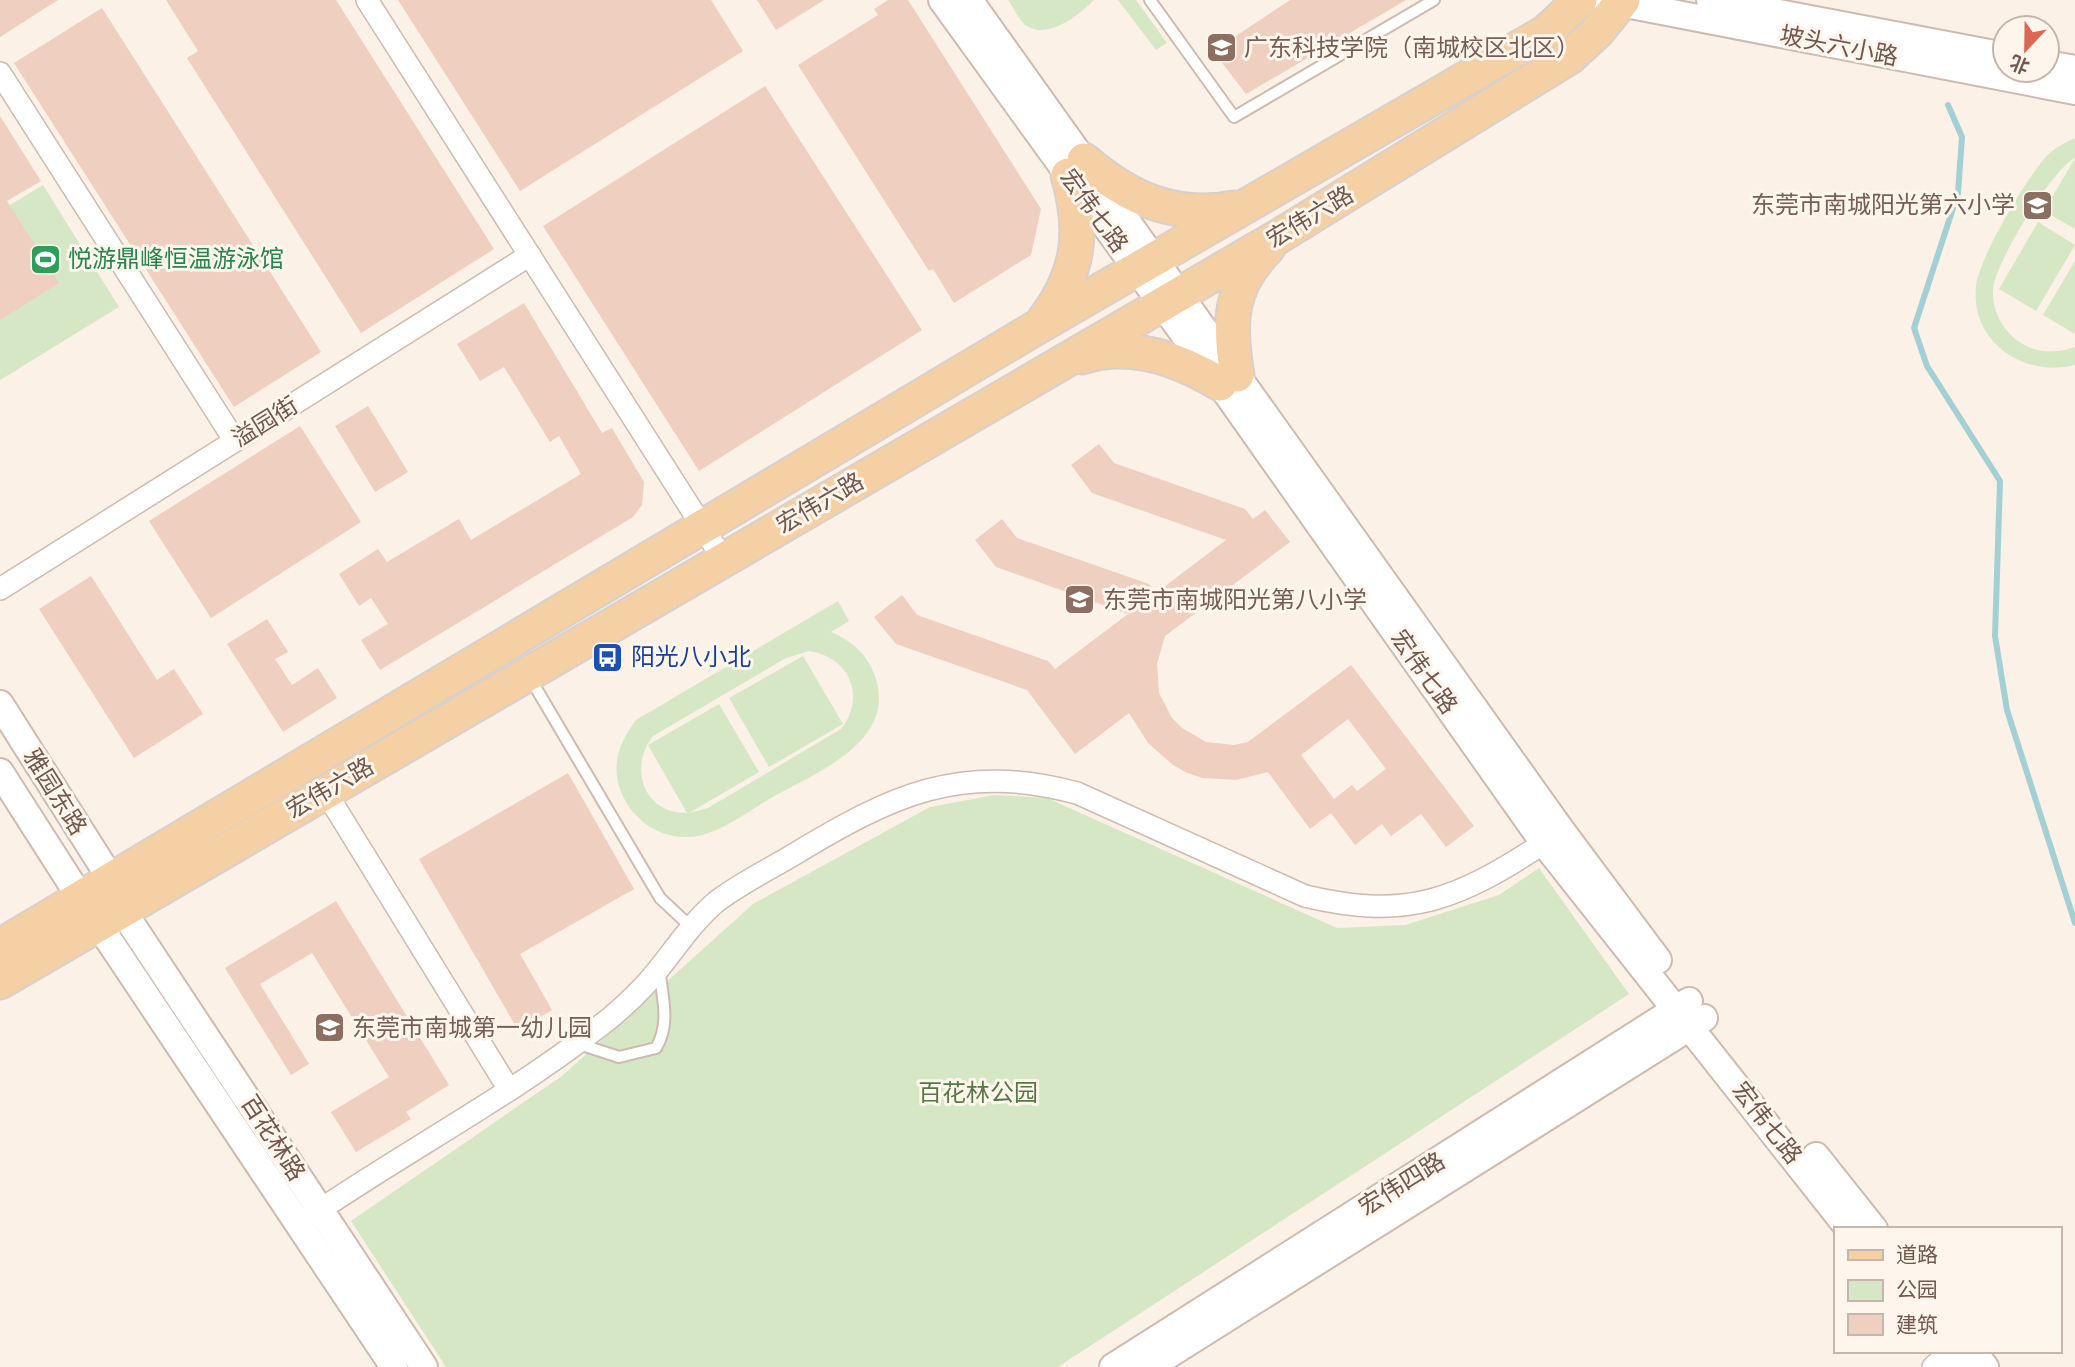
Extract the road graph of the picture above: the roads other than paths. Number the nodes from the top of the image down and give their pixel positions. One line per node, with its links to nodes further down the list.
1 (367, 0): 15 (street)
2 (942, 0): 12 (street, 宏伟七路)
3 (969, 0): 12 (street, 宏伟七路)
4 (1150, 0): 5 (lane)
5 (1434, 0)
6 (1580, 0): 13 (main road, 宏伟六路)
7 (1710, 0): 9 (street, 坡头六小路)
8 (1615, 1): 11 (street, 坡头六小路); 14 (main road, 宏伟六路)
9 (1991, 53)
10 (0, 73): 21 (street)
11 (2075, 91)
12 (1076, 167): 13 (main road); 16 (street, 宏伟七路); 18 (main road)
13 (1248, 206): 16 (main road, 宏伟六路)
14 (1281, 235): 17 (main road, 宏伟六路); 20 (main road)
15 (530, 256): 21 (street, 溢园街); 22 (street)
16 (1146, 265): 17 (street, 宏伟七路); 18 (main road, 宏伟六路)
17 (1170, 298): 19 (main road, 宏伟六路); 20 (street, 宏伟七路)
18 (1039, 326): 22 (main road, 宏伟六路)
19 (1059, 364): 20 (main road); 23 (main road, 宏伟六路)
20 (1229, 379): 29 (street, 宏伟七路); 36 (street, 宏伟七路)
21 (235, 442): 24 (street, 溢园街)
22 (703, 526): 23 (street); 30 (main road, 宏伟六路)
23 (723, 559): 25 (main road, 宏伟六路)
24 (0, 589)
25 (527, 673): 28 (main road, 宏伟六路); 32 (lane)
26 (0, 704): 30 (street, 雅园东路)
27 (0, 772): 31 (street, 雅园东路)
28 (325, 791): 31 (main road, 宏伟六路); 38 (street)
29 (1545, 843): 32 (street); 36 (street, 宏伟七路)
30 (111, 879): 31 (main road, 宏伟六路)
31 (100, 910): 33 (main road, 宏伟六路); 35 (main road, 宏伟六路); 39 (street, 百花林路); 40 (street, 百花林路)
32 (691, 927): 34 (street)
33 (0, 946)
34 (659, 967): 37 (street); 37 (lane)
35 (0, 982)
36 (1691, 1014): 41 (street, 宏伟七路); 42 (street, 宏伟七路); 46 (street, 宏伟四路); 47 (street, 宏伟四路)
37 (576, 1043): 38 (street)
38 (508, 1088): 39 (street)
39 (321, 1210): 40 (street); 45 (street, 百花林路)
40 (299, 1225): 44 (street, 百花林路)
41 (1848, 1227)
42 (1872, 1227)
43 (1950, 1358): 48 (street)
44 (394, 1367)
45 (424, 1367)
46 (1113, 1367)
47 (1149, 1367)
48 (1985, 1367)

